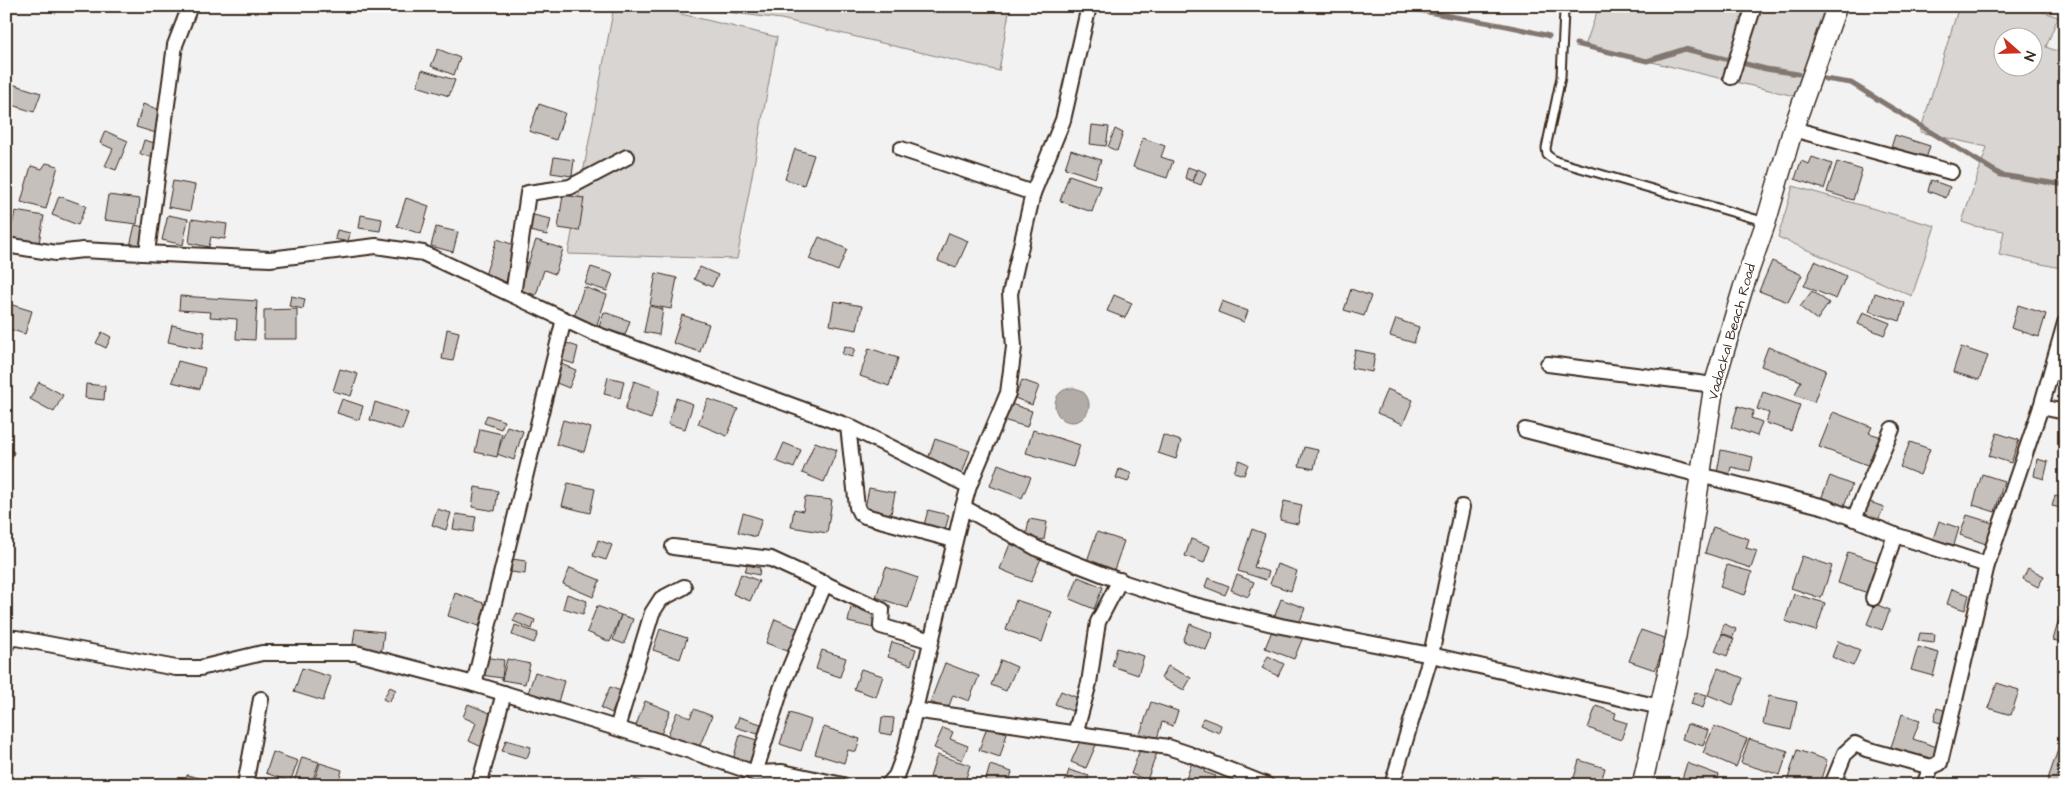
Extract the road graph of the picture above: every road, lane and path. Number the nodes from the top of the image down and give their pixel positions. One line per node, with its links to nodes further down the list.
1 (190, 6): 14 (street)
2 (1088, 6): 11 (street)
3 (1754, 6): 6 (street)
4 (1837, 6): 7 (main road, Vadackal Beach Road)
5 (1564, 11): 12 (lane)
6 (1735, 67)
7 (1793, 130): 10 (street); 12 (main road, Vadackal Beach Road)
8 (901, 149): 11 (street)
9 (627, 157): 15 (street)
10 (1952, 172)
11 (1033, 193): 26 (street)
12 (1766, 222): 19 (main road, Vadackal Beach Road)
13 (6, 245): 14 (street)
14 (147, 252): 15 (street)
15 (513, 295): 16 (street)
16 (564, 319): 22 (street); 41 (street)
17 (2065, 323): 20 (street)
18 (1548, 364): 19 (street)
19 (1714, 385): 25 (main road, Vadackal Beach Road)
20 (2041, 407): 21 (street); 33 (street)
21 (2065, 412)
22 (848, 426): 26 (street); 31 (street)
23 (1892, 429): 29 (street)
24 (1525, 430): 25 (street)
25 (1700, 474): 29 (street); 44 (main road, Vadackal Beach Road)
26 (969, 486): 27 (street)
27 (963, 507): 31 (street); 34 (street)
28 (1462, 507): 40 (street)
29 (1854, 519): 30 (street)
30 (1895, 535): 33 (street); 37 (street)
31 (954, 540): 38 (street)
32 (673, 547): 35 (street)
33 (1987, 565): 48 (street)
34 (1120, 580): 40 (street); 47 (street)
35 (825, 583): 38 (street); 49 (street)
36 (684, 587): 46 (street)
37 (1873, 598)
38 (930, 641): 45 (street)
39 (6, 645): 41 (street)
40 (1431, 655): 44 (street); 55 (street)
41 (474, 684): 42 (street)
42 (504, 694): 46 (street); 51 (street)
43 (261, 699): 50 (street)
44 (1660, 707): 56 (main road, Vadackal Beach Road)
45 (914, 710): 47 (street); 53 (street)
46 (617, 728): 49 (street)
47 (1076, 734): 54 (street)
48 (1932, 767): 57 (street); 58 (street)
49 (756, 773): 52 (street)
50 (245, 785)
51 (479, 785)
52 (843, 785)
53 (888, 785)
54 (1267, 785)
55 (1392, 785)
56 (1642, 785)
57 (1832, 785)
58 (1924, 785)

